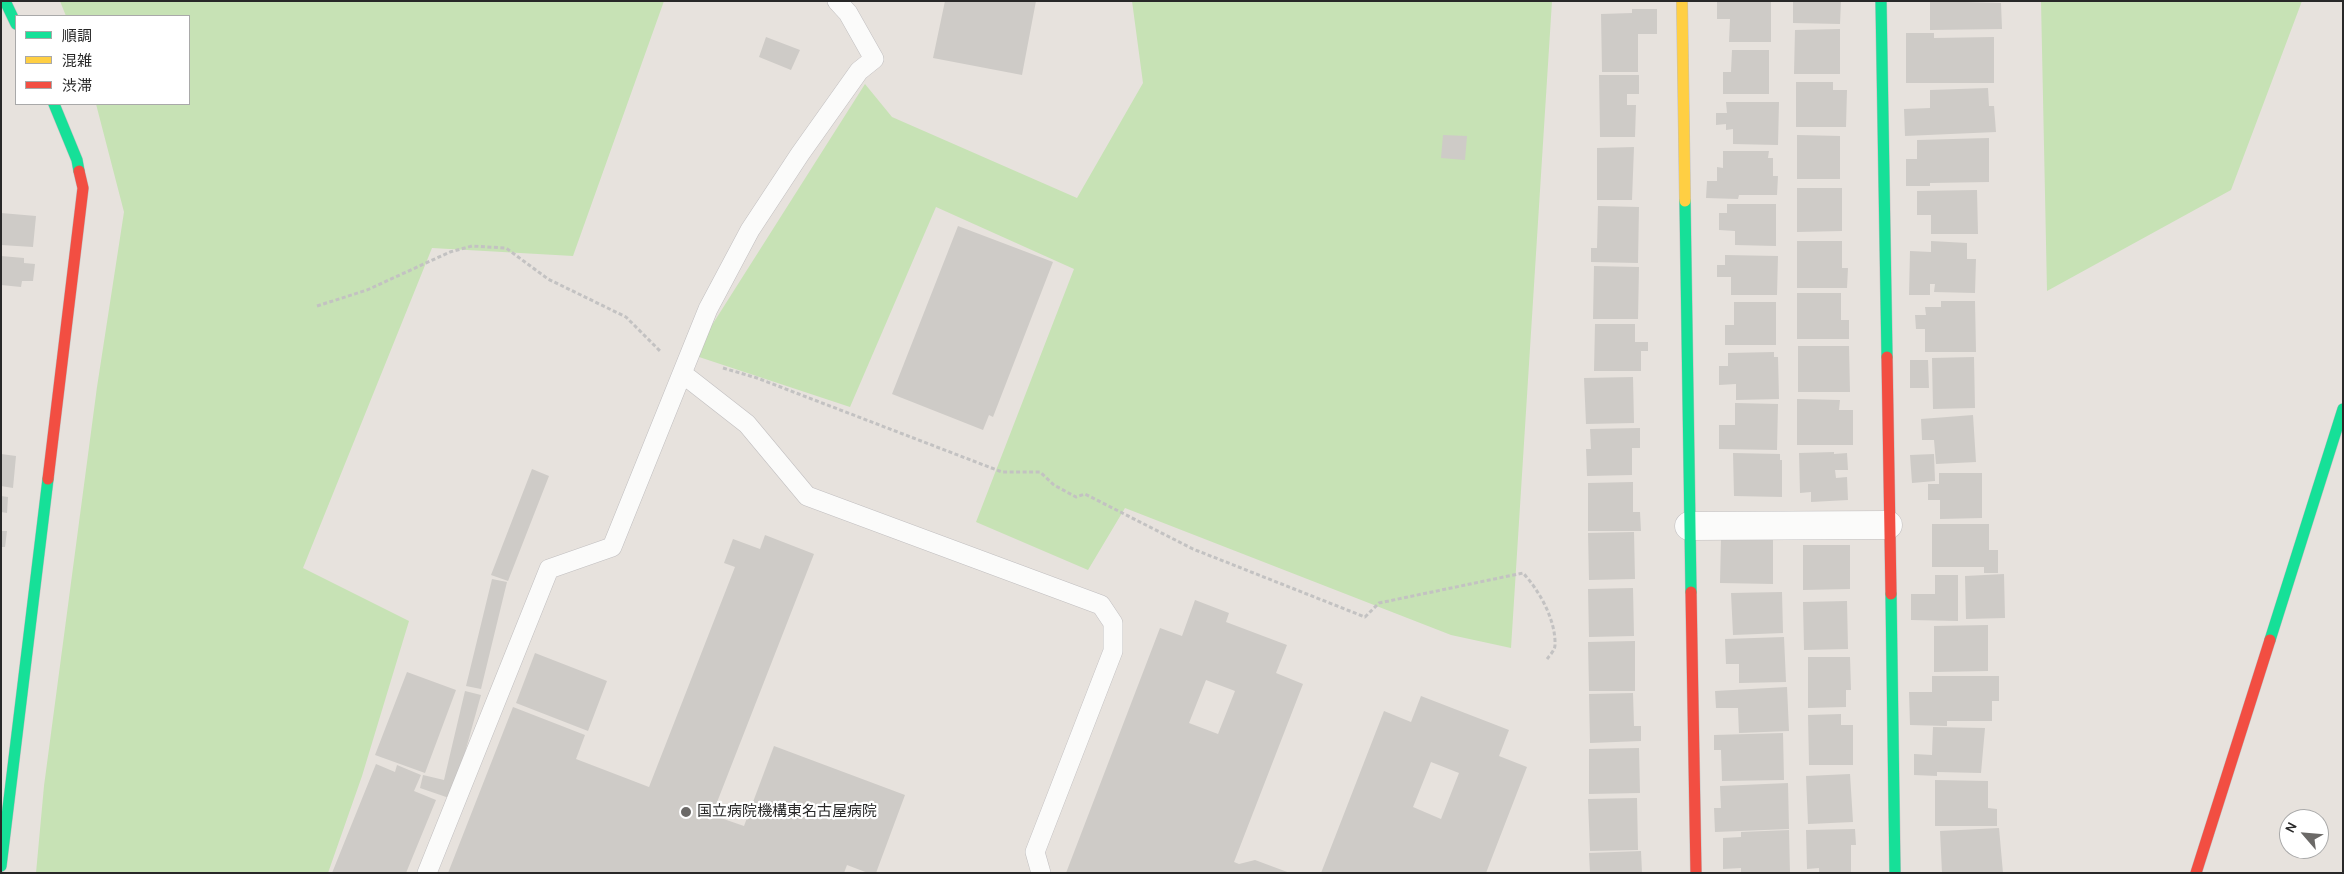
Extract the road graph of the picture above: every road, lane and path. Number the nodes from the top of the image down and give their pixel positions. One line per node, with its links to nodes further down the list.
1 (5, 1): 5 (street)
2 (837, 1): 8 (lane)
3 (1682, 1): 11 (street)
4 (1881, 1): 10 (street)
5 (15, 22)
6 (54, 105): 13 (street)
7 (317, 306): 8 (path)
8 (685, 366): 12 (path); 14 (lane); 15 (lane)
9 (2343, 409): 18 (street)
10 (1888, 525): 11 (street); 17 (street)
11 (1689, 526): 16 (street)
12 (1547, 659)
13 (1, 866)
14 (427, 873)
15 (1041, 873)
16 (1696, 873)
17 (1895, 873)
18 (2196, 873)

